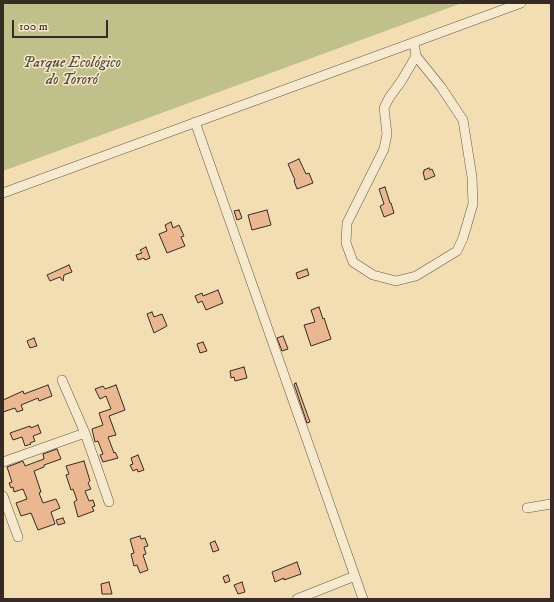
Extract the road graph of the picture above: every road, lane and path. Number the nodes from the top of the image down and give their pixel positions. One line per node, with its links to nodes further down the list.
1 (521, 3): 2 (street)
2 (414, 42): 3 (street); 4 (street)
3 (416, 56): 3 (street)
4 (195, 122): 5 (street); 14 (street)
5 (3, 193)
6 (62, 380): 7 (street)
7 (85, 433): 8 (street); 10 (street)
8 (3, 462)
9 (3, 496): 13 (street)
10 (109, 502)
11 (551, 504): 12 (street)
12 (527, 508)
13 (18, 537)
14 (355, 576): 15 (street); 16 (street)
15 (297, 599)
16 (363, 599)

